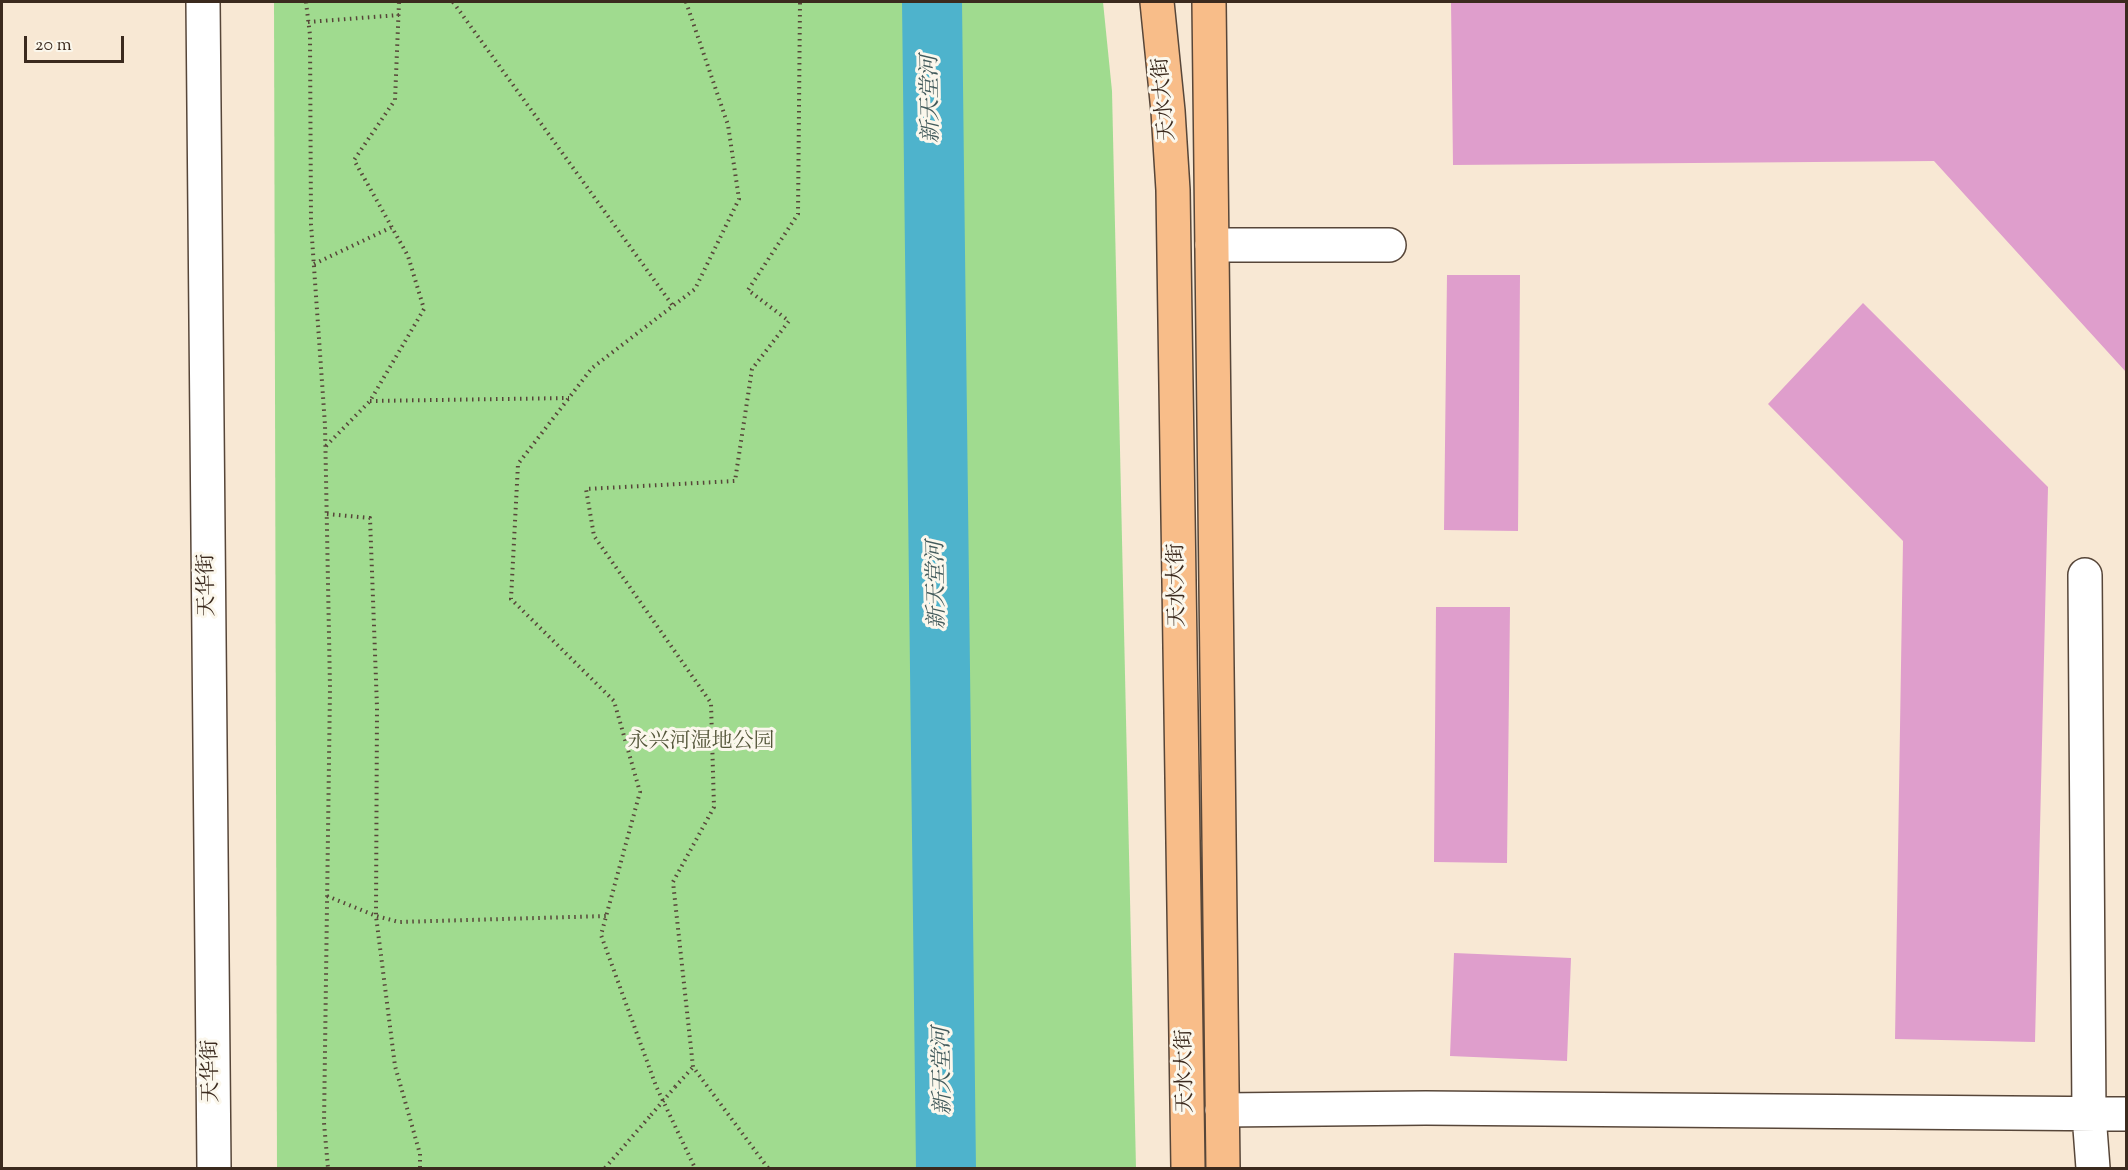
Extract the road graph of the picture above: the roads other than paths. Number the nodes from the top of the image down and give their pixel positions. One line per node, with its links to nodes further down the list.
1 (203, 2): 10 (street, 天华街)
2 (1157, 2): 11 (main road, 天水大街)
3 (1209, 2): 4 (main road, 天水大街)
4 (1212, 245): 5 (street); 7 (main road, 天水大街)
5 (1389, 245)
6 (2085, 575): 8 (street)
7 (1222, 1111): 8 (street); 12 (main road, 天水大街)
8 (2089, 1114): 9 (street); 13 (street)
9 (2127, 1114)
10 (214, 1168)
11 (1188, 1168)
12 (1223, 1168)
13 (2092, 1168)

